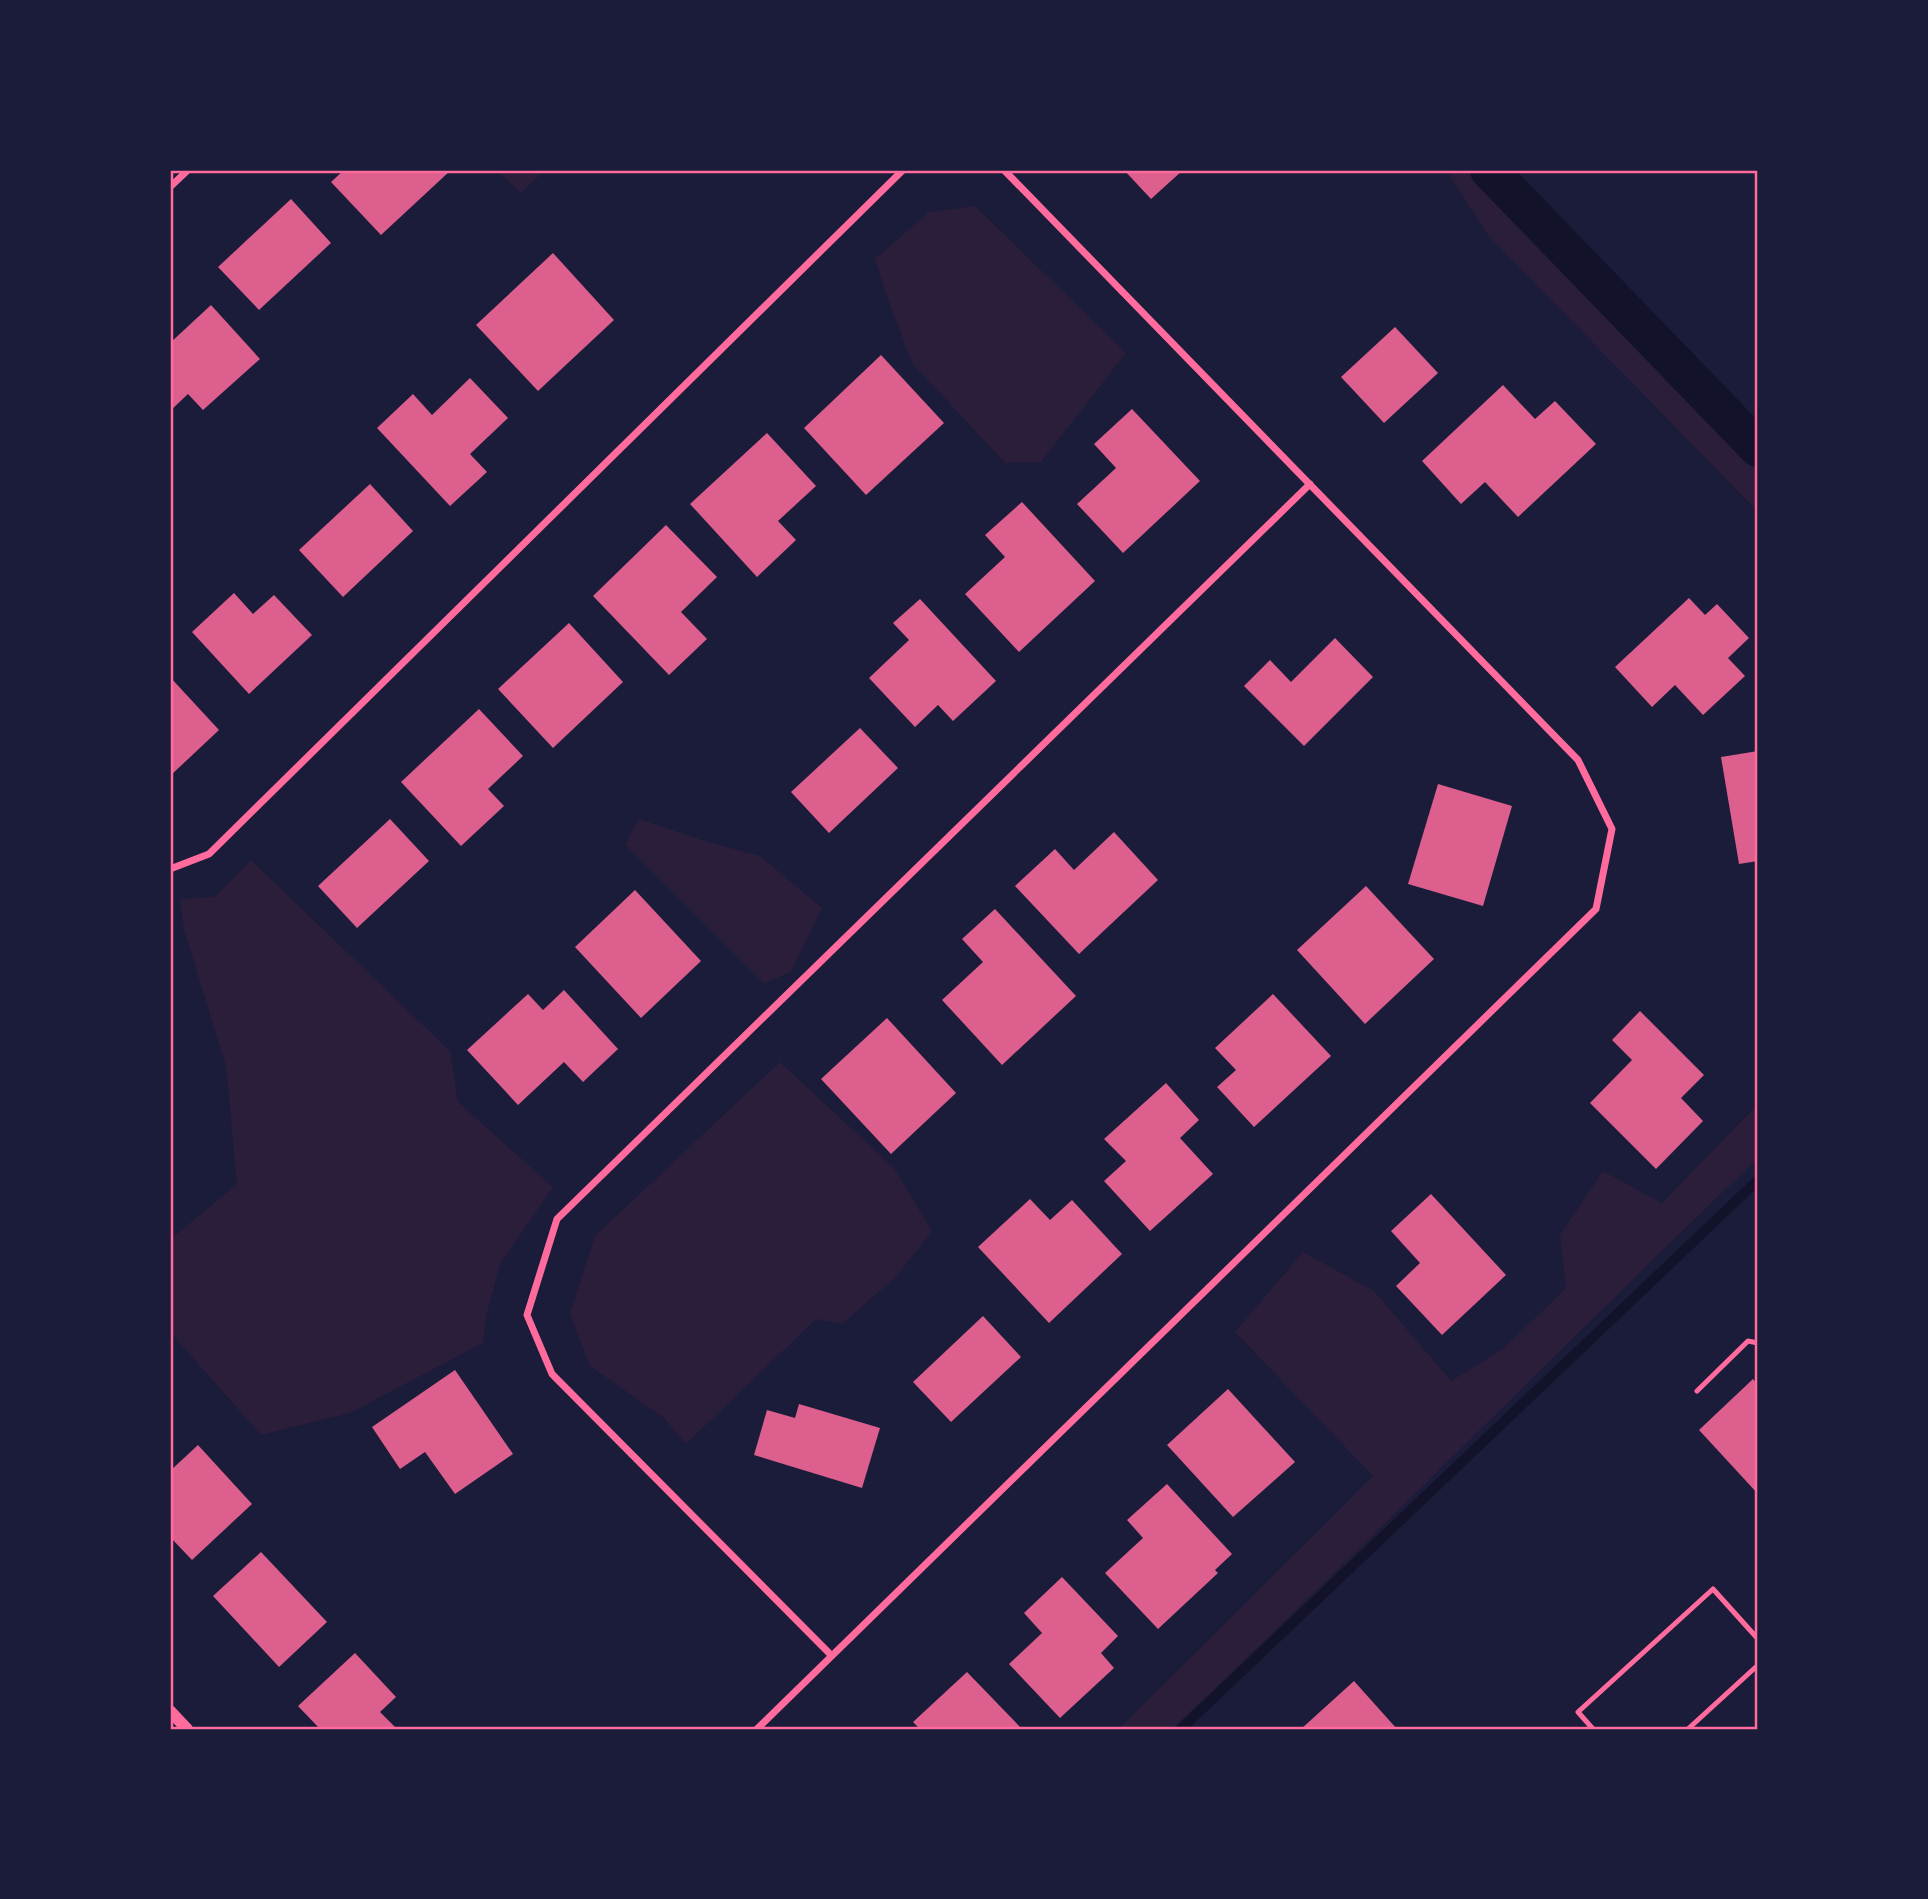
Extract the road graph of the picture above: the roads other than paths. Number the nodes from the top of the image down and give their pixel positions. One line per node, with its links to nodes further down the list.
1 (187, 170): 4 (street)
2 (903, 170): 6 (street)
3 (1004, 170): 5 (street)
4 (170, 187)
5 (1310, 484): 10 (street); 10 (street)
6 (170, 869)
7 (1758, 1343): 8 (lane)
8 (1697, 1391)
9 (1758, 1639): 15 (lane)
10 (831, 1655): 14 (street)
11 (1758, 1665): 16 (lane)
12 (170, 1712): 13 (street)
13 (187, 1729)
14 (757, 1729)
15 (1593, 1729)
16 (1688, 1729)

